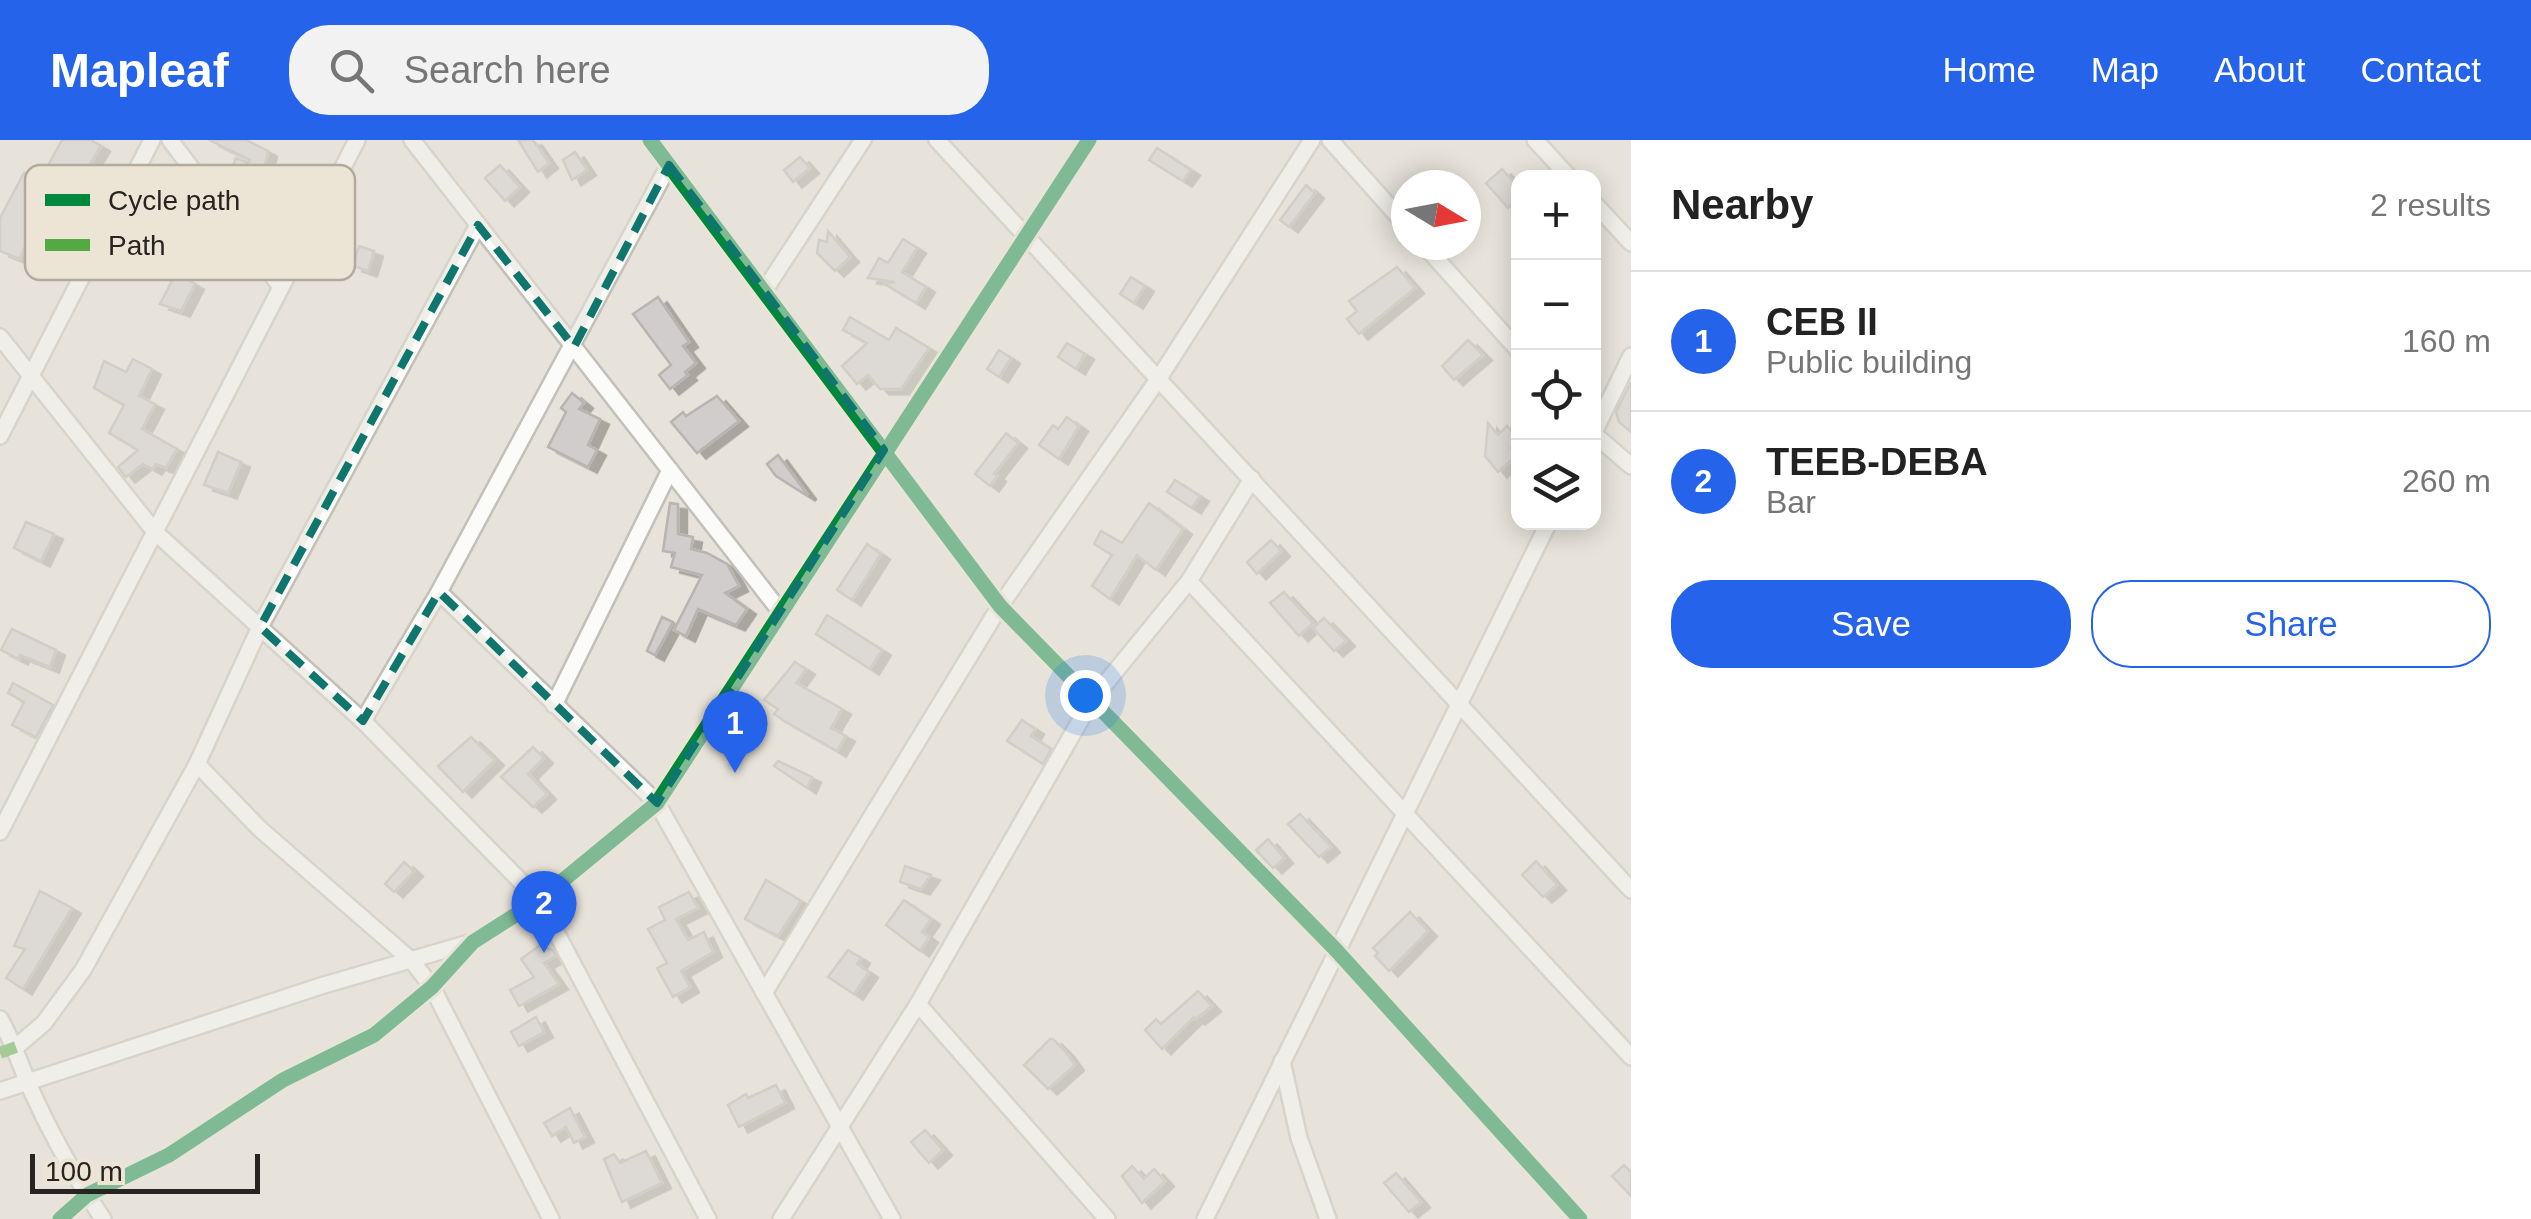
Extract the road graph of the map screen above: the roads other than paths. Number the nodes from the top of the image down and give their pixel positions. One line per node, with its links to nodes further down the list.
1 (152, 140): 12 (street)
2 (170, 140): 13 (street)
3 (357, 140): 14 (street)
4 (412, 140): 19 (street)
5 (650, 140): 15 (street)
6 (863, 140): 27 (street)
7 (936, 140): 20 (street)
8 (1089, 140): 20 (street)
9 (1312, 140): 33 (street)
10 (1330, 140): 17 (street)
11 (1535, 140): 16 (street)
12 (139, 165)
13 (189, 165)
14 (344, 165)
15 (669, 165): 27 (street); 30 (street)
16 (1563, 170)
17 (1391, 208)
18 (1601, 211): 21 (street)
19 (478, 225): 30 (street); 47 (street)
20 (1025, 236): 33 (street); 37 (street)
21 (1631, 244)
22 (1437, 260): 29 (street)
23 (80, 280): 32 (street)
24 (276, 280): 26 (street)
25 (285, 280): 26 (street)
26 (281, 287): 42 (street)
27 (764, 290): 37 (street)
28 (0, 338): 32 (street)
29 (1511, 342)
30 (574, 347): 39 (street); 44 (street)
31 (1631, 356): 34 (street)
32 (31, 376): 35 (street); 42 (street)
33 (1159, 378): 40 (street); 45 (street)
34 (1601, 418)
35 (0, 436)
36 (1601, 439): 38 (street)
37 (884, 450): 45 (street); 46 (street)
38 (1631, 466)
39 (670, 470): 46 (street); 50 (street)
40 (1252, 479): 43 (street); 49 (street)
41 (1545, 530): 49 (street)
42 (155, 532): 47 (street); 55 (street)
43 (1189, 581): 48 (street); 54 (street)
44 (440, 592): 50 (street); 51 (street)
45 (1000, 606): 48 (street); 62 (street)
46 (780, 611): 53 (street)
47 (260, 628): 51 (street); 52 (street)
48 (1092, 700): 59 (street); 63 (street)
49 (1460, 704): 54 (street); 56 (street)
50 (554, 705): 53 (street)
51 (362, 721): 57 (street)
52 (197, 764): 60 (street); 65 (street)
53 (657, 803): 57 (street); 62 (street)
54 (1404, 813): 59 (street); 66 (street)
55 (0, 832)
56 (1631, 890)
57 (539, 900): 58 (street); 75 (street)
58 (473, 942): 60 (street); 61 (street)
59 (1336, 950): 67 (street); 81 (street)
60 (412, 962): 61 (street); 68 (street)
61 (432, 987): 71 (street); 74 (street)
62 (764, 994): 70 (street)
63 (918, 1004): 70 (street); 78 (street)
64 (0, 1019): 65 (street)
65 (16, 1047): 68 (street)
66 (1631, 1056)
67 (1282, 1060): 79 (street); 80 (street)
68 (28, 1082): 69 (street); 71 (street)
69 (0, 1091)
70 (839, 1126): 76 (street); 77 (street)
71 (86, 1195): 72 (street); 73 (street)
72 (60, 1219)
73 (103, 1219)
74 (551, 1219)
75 (708, 1219)
76 (780, 1219)
77 (892, 1219)
78 (1107, 1219)
79 (1205, 1219)
80 (1328, 1219)
81 (1580, 1219)

